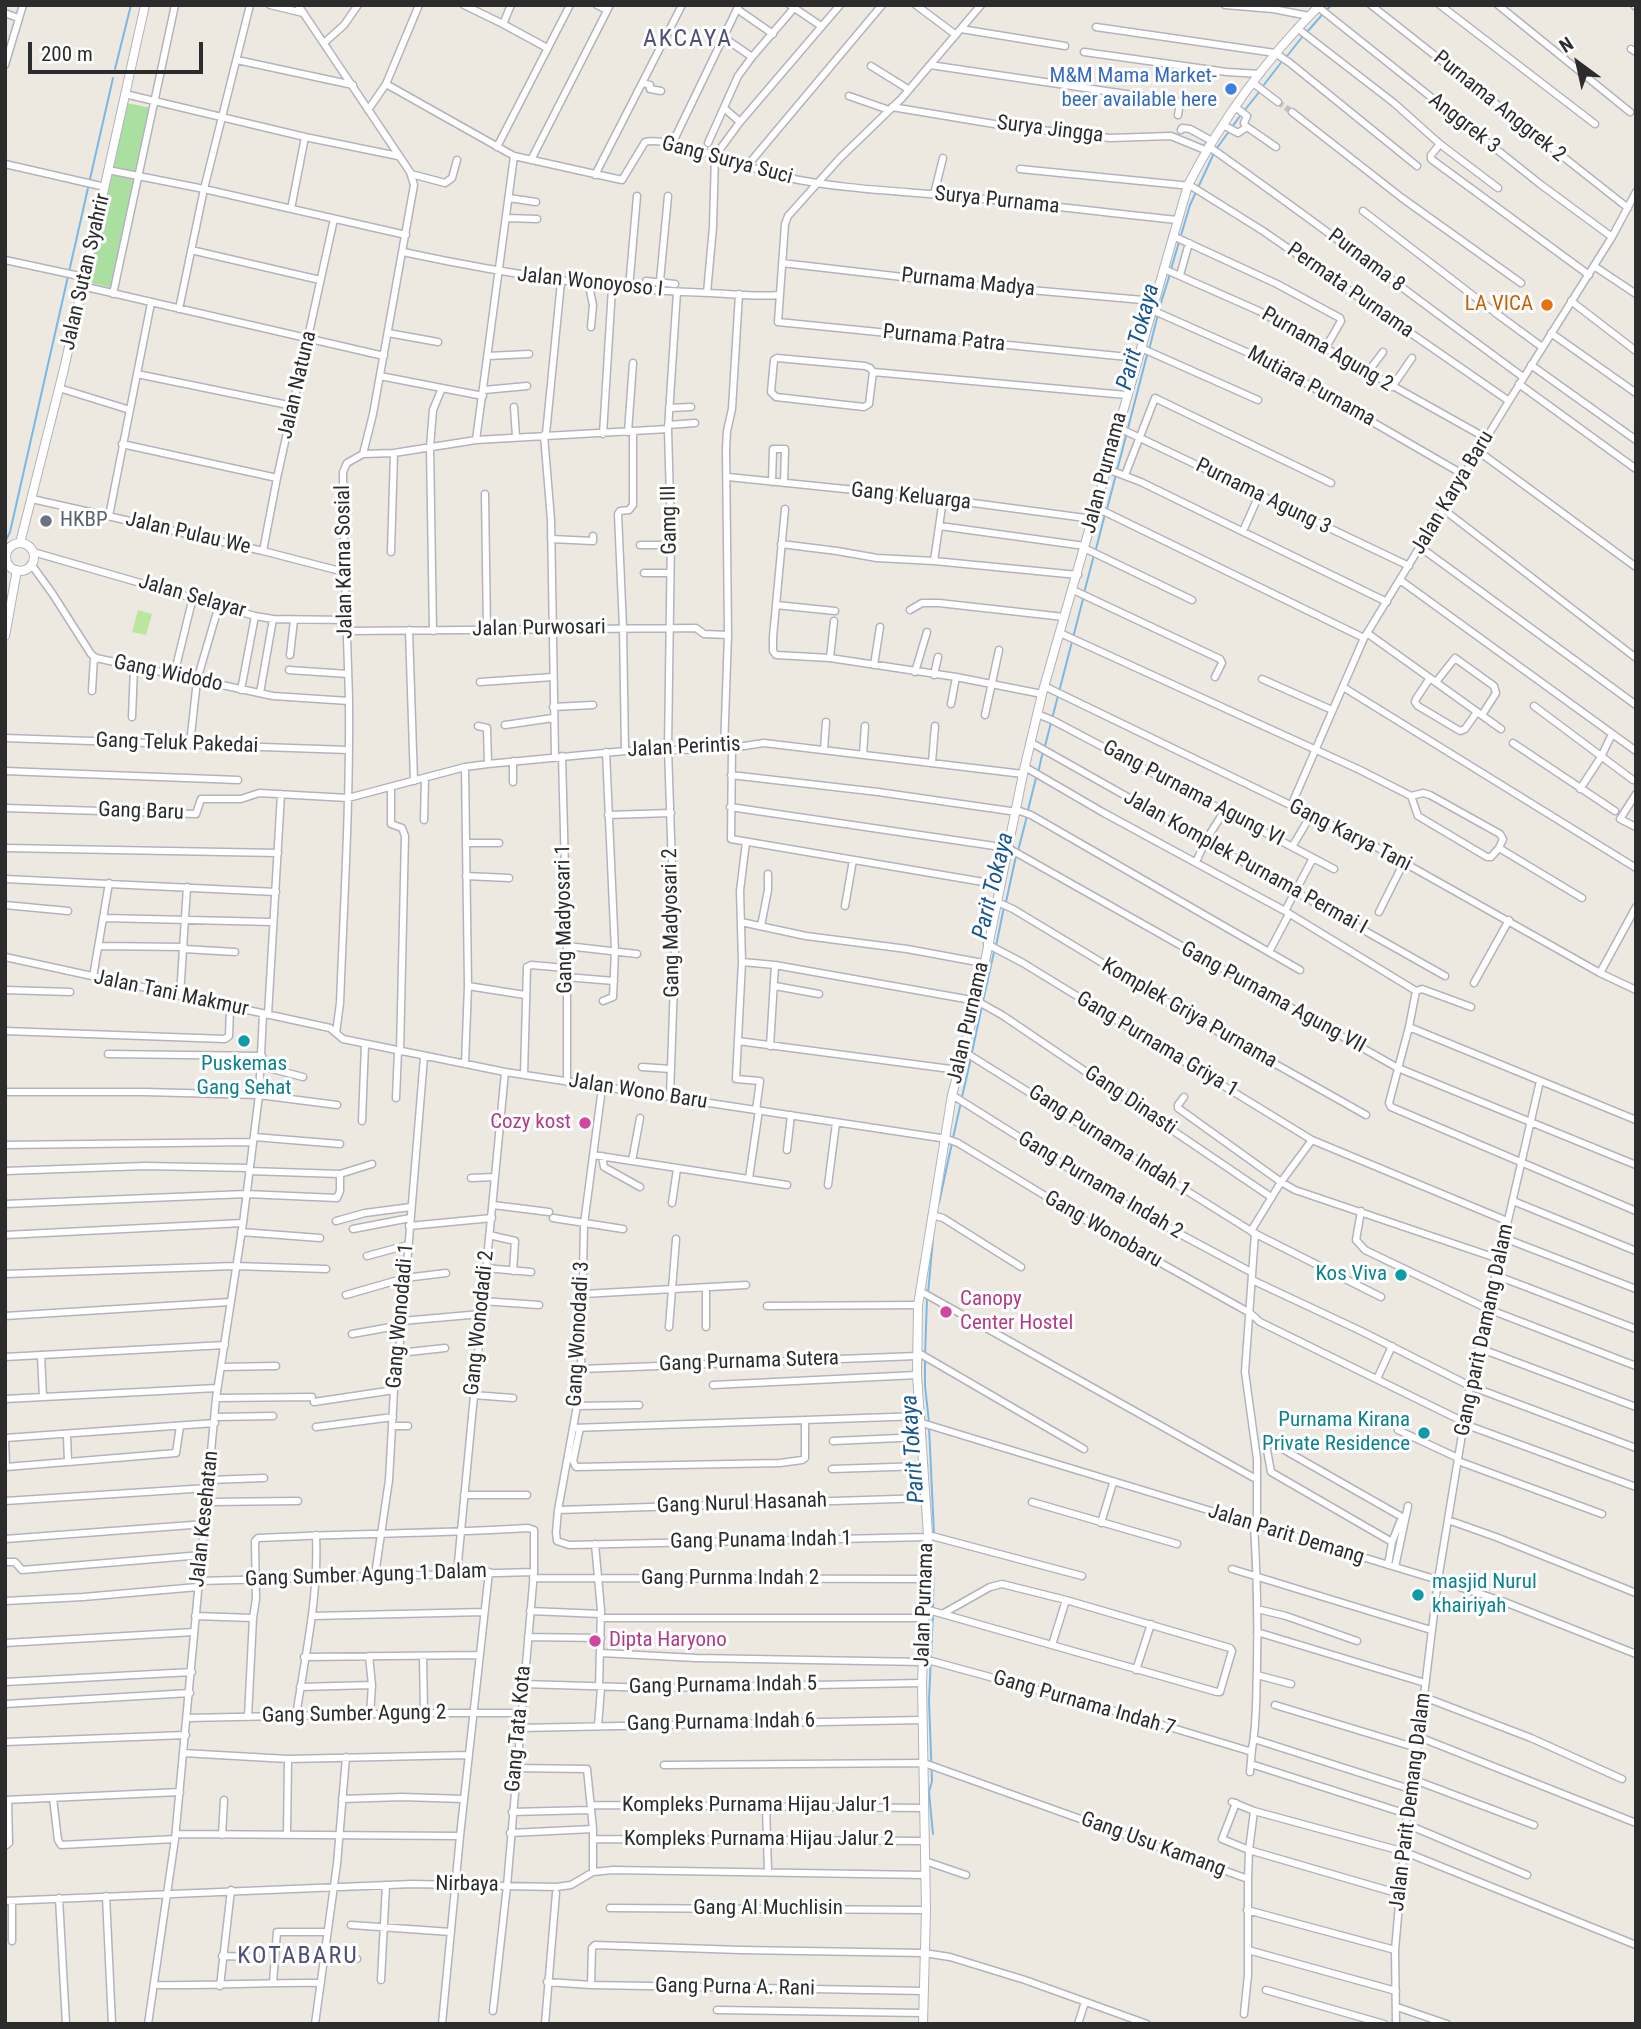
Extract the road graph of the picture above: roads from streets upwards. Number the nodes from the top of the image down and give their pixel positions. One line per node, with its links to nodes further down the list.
1 (23, 5): 29 (street)
2 (145, 5): 54 (street, Jalan Sutan Syahrir)
3 (175, 5): 56 (street)
4 (250, 5): 43 (street)
5 (271, 5): 27 (street)
6 (298, 5): 27 (street)
7 (358, 5): 37 (street)
8 (419, 5): 49 (street)
9 (464, 5): 30 (street)
10 (511, 5): 30 (street)
11 (570, 5): 39 (street)
12 (597, 5): 25 (street)
13 (682, 5): 48 (street)
14 (840, 5): 31 (street)
15 (916, 5): 34 (street)
16 (981, 5): 34 (street)
17 (1226, 5): 28 (street)
18 (1371, 5): 103 (street, Purnama Anggrek 2)
19 (1440, 5): 68 (street)
20 (1498, 5): 63 (street)
21 (879, 6): 85 (street)
22 (738, 7): 35 (street); 36 (street)
23 (792, 7): 31 (street); 35 (street)
24 (1319, 7): 28 (street, Jalan Purnama); 112 (street, Anggrek 3)
25 (609, 8): 83 (street)
26 (5, 13): 29 (street)
27 (303, 13): 37 (street)
28 (1309, 16): 33 (street, Jalan Purnama)
29 (18, 18): 44 (street)
30 (503, 24): 39 (street)
31 (821, 26): 66 (street)
32 (1096, 27): 41 (street)
33 (1299, 29): 41 (street, Jalan Purnama); 74 (street)
34 (959, 32): 38 (street); 45 (street)
35 (773, 34): 42 (street)
36 (723, 37): 42 (street); 73 (street)
37 (324, 43): 51 (street)
38 (1065, 46)
39 (547, 48): 76 (street)
40 (1084, 52): 47 (street)
41 (1277, 54): 47 (street, Jalan Purnama); 86 (street)
42 (752, 57): 58 (street)
43 (237, 60): 51 (street); 65 (street)
44 (5, 64)
45 (930, 65): 52 (street); 64 (street)
46 (871, 66): 52 (street)
47 (1260, 74): 50 (street, Jalan Purnama)
48 (643, 83): 53 (street); 90 (street)
49 (386, 84): 61 (street); 76 (street, Gang Surya Suci)
50 (1254, 84): 57 (street); 59 (street, Jalan Purnama)
51 (353, 85): 61 (street)
52 (908, 89): 60 (street)
53 (661, 91)
54 (125, 94): 56 (street); 88 (street, Jalan Sutan Syahrir)
55 (849, 96): 60 (street, Surya Jingga)
56 (154, 101): 65 (street); 91 (street)
57 (1278, 102)
58 (724, 108): 66 (street); 72 (street)
59 (1237, 108): 67 (street, Jalan Purnama); 69 (street)
60 (891, 109): 75 (street, Surya Jingga); 92 (street)
61 (368, 110): 78 (street)
62 (1292, 112): 126 (street)
63 (1630, 112)
64 (1178, 115)
65 (221, 118): 71 (street); 96 (street)
66 (740, 122): 80 (street)
67 (1223, 124): 69 (street); 75 (street, Jalan Purnama)
68 (1594, 124)
69 (1246, 127): 77 (street)
70 (1181, 130): 75 (street)
71 (305, 137): 78 (street); 104 (street)
72 (708, 143)
73 (672, 144): 80 (street, Gang Surya Suci); 90 (street, Gang Surya Suci)
74 (1440, 144): 95 (street); 121 (street)
75 (1209, 146): 93 (street, Jalan Purnama); 166 (street, Purnama 8)
76 (497, 147): 79 (street, Gang Surya Suci)
77 (1276, 147)
78 (398, 156): 89 (street)
79 (514, 156): 83 (street, Gang Surya Suci); 101 (street)
80 (715, 156): 85 (street, Gang Surya Suci); 133 (street)
81 (943, 158): 97 (street)
82 (457, 160): 89 (street)
83 (531, 160): 90 (street, Gang Surya Suci)
84 (5, 164): 94 (street)
85 (747, 166): 92 (street, Gang Surya Suci)
86 (1417, 166)
87 (1020, 169): 93 (street, Permata Purnama)
88 (108, 170): 91 (street); 94 (street, Jalan Sutan Syahrir)
89 (411, 174): 110 (street, Jalan Karna Sosial)
90 (595, 175)
91 (137, 177): 96 (street); 134 (street)
92 (817, 184): 97 (street, Surya Purnama); 117 (street)
93 (1189, 186): 109 (street, Jalan Purnama); 175 (street, Permata Purnama)
94 (105, 187): 123 (street, Jalan Sutan Syahrir)
95 (1498, 188)
96 (204, 189): 104 (street); 114 (street)
97 (934, 194): 109 (street, Surya Purnama)
98 (1635, 194): 103 (street, Jalan Karya Baru)
99 (637, 196): 131 (street)
100 (668, 196): 129 (street)
101 (509, 198): 102 (street); 106 (street)
102 (536, 202)
103 (1628, 208): 112 (street, Jalan Karya Baru)
104 (290, 209): 107 (street)
105 (1363, 211): 144 (street)
106 (506, 218): 108 (street); 120 (street)
107 (334, 219): 110 (street); 122 (street, Jalan Natuna)
108 (537, 219)
109 (1177, 220): 111 (street, Jalan Purnama)
110 (406, 235): 115 (street, Jalan Karna Sosial)
111 (1176, 237): 113 (street); 119 (street, Jalan Purnama)
112 (1612, 237): 118 (street, Jalan Karya Baru)
113 (1188, 242): 119 (street); 152 (street)
114 (191, 250): 122 (street); 142 (street)
115 (403, 252): 120 (street, Jalan Wonoyoso I); 146 (street, Jalan Karna Sosial)
116 (5, 260): 123 (street)
117 (782, 263): 137 (street); 139 (street, Purnama Madya)
118 (1594, 266): 121 (street, Jalan Karya Baru); 136 (street)
119 (1172, 272): 139 (street, Jalan Purnama); 152 (street, Purnama Agung 2)
120 (499, 273): 125 (street, Jalan Wonoyoso I); 157 (street)
121 (1589, 275): 140 (street, Jalan Karya Baru)
122 (320, 280): 148 (street, Jalan Natuna)
123 (83, 281): 134 (street); 169 (street, Jalan Sutan Syahrir)
124 (646, 281): 129 (street)
125 (561, 282): 128 (street, Jalan Wonoyoso I); 186 (street, Gang Madyosari 1)
126 (1521, 283)
127 (675, 284): 129 (street)
128 (589, 286): 130 (street, Jalan Wonoyoso I); 145 (street)
129 (660, 287): 131 (street, Jalan Wonoyoso I); 132 (street, Jalan Wonoyoso I)
130 (612, 288): 131 (street, Jalan Wonoyoso I); 185 (street)
131 (629, 288)
132 (677, 292): 133 (street, Jalan Wonoyoso I); 179 (street, Gamg III)
133 (707, 293): 135 (street, Jalan Wonoyoso I)
134 (113, 294): 141 (street)
135 (739, 294): 137 (street, Jalan Wonoyoso I); 201 (street)
136 (1636, 294)
137 (779, 295): 158 (street, Purnama Patra)
138 (1506, 299): 144 (street)
139 (1154, 301): 143 (street, Jalan Purnama)
140 (1571, 301): 147 (street, Jalan Karya Baru); 153 (street)
141 (151, 303): 142 (street); 164 (street)
142 (179, 309): 148 (street)
143 (1157, 312): 151 (street, Jalan Purnama); 200 (street, Mutiara Purnama)
144 (1497, 314): 150 (street)
145 (591, 327)
146 (388, 333): 149 (street); 156 (street, Jalan Karna Sosial)
147 (1551, 333): 150 (street, Jalan Karya Baru); 172 (street)
148 (309, 339): 156 (street); 176 (street, Jalan Natuna)
149 (438, 342)
150 (1542, 347): 161 (street, Jalan Karya Baru)
151 (1144, 349): 158 (street, Jalan Purnama); 174 (street)
152 (1325, 349): 163 (street, Purnama Agung 2)
153 (1636, 351)
154 (1383, 352): 163 (street)
155 (529, 354): 157 (street)
156 (384, 356): 165 (street, Jalan Karna Sosial)
157 (488, 356): 171 (street)
158 (1138, 358): 173 (street, Jalan Purnama)
159 (1412, 358): 168 (street)
160 (633, 363): 184 (street)
161 (1531, 365): 166 (street, Jalan Karya Baru); 191 (street)
162 (873, 372): 162 (street); 173 (street)
163 (1368, 372): 168 (street, Purnama Agung 2)
164 (137, 374): 176 (street); 180 (street)
165 (380, 376): 170 (street); 196 (street, Jalan Karna Sosial)
166 (1521, 381): 175 (street, Jalan Karya Baru); 198 (street, Purnama 8)
167 (527, 386): 171 (street)
168 (1392, 387): 189 (street, Purnama Agung 2)
169 (59, 388): 180 (street); 208 (street, Jalan Sutan Syahrir)
170 (442, 388): 171 (street); 193 (street)
171 (484, 393): 190 (street)
172 (1636, 393)
173 (1126, 396): 183 (street, Jalan Purnama)
174 (1258, 400)
175 (1509, 401): 189 (street, Jalan Karya Baru)
176 (293, 406): 202 (street, Jalan Natuna)
177 (514, 407): 188 (street)
178 (691, 407): 179 (street)
179 (669, 408): 182 (street, Gamg III)
180 (130, 410): 192 (street)
181 (695, 423): 182 (street)
182 (668, 427): 184 (street); 223 (street, Gamg III)
183 (1120, 428): 187 (street, Purnama Agung 3); 197 (street, Jalan Purnama)
184 (631, 432): 185 (street); 255 (street)
185 (603, 433): 186 (street)
186 (545, 435): 188 (street); 219 (street, Gang Madyosari 1)
187 (1135, 435): 199 (street); 205 (street); 207 (street, Purnama Agung 3)
188 (516, 437): 190 (street)
189 (1486, 438): 194 (street, Jalan Karya Baru)
190 (476, 440): 193 (street)
191 (1636, 440)
192 (122, 444): 202 (street); 213 (street)
193 (430, 447): 195 (street); 261 (street)
194 (1478, 451): 200 (street, Jalan Karya Baru); 233 (street)
195 (394, 453): 196 (street); 229 (street)
196 (363, 454): 235 (street, Jalan Karna Sosial)
197 (1108, 469): 199 (street); 210 (street, Jalan Purnama)
198 (1636, 469)
199 (1122, 474): 216 (street)
200 (1464, 475): 212 (street, Jalan Karya Baru)
201 (728, 477): 203 (street, Gang Keluarga); 265 (street)
202 (277, 478): 227 (street, Jalan Natuna)
203 (772, 482): 204 (street, Gang Keluarga); 204 (street)
204 (784, 483): 209 (street, Gang Keluarga)
205 (1331, 483)
206 (485, 495): 262 (street)
207 (1259, 495): 216 (street); 232 (street, Purnama Agung 3)
208 (32, 499): 213 (street, Jalan Pulau We); 220 (street, Jalan Sutan Syahrir)
209 (943, 499): 214 (street, Gang Keluarga); 215 (street)
210 (1098, 508): 214 (street, Jalan Purnama); 224 (street)
211 (785, 509): 221 (street)
212 (1443, 509): 225 (street, Jalan Karya Baru); 273 (street)
213 (109, 516): 227 (street, Jalan Pulau We)
214 (1093, 519): 226 (street, Jalan Purnama)
215 (940, 526): 226 (street); 231 (street)
216 (1243, 531): 243 (street)
217 (1177, 535): 224 (street)
218 (593, 536): 219 (street)
219 (551, 540): 258 (street, Gang Madyosari 1)
220 (22, 541): 228 (street); 230 (street)
221 (781, 544): 231 (street); 245 (street)
222 (640, 545): 223 (street)
223 (671, 545): 237 (street, Gamg III)
224 (1173, 545): 267 (street)
225 (1420, 547): 232 (street, Jalan Karya Baru); 297 (street)
226 (1086, 548): 238 (street, Jalan Purnama); 242 (street)
227 (263, 551): 235 (street, Jalan Pulau We)
228 (6, 552): 234 (street)
229 (391, 552)
230 (34, 560): 234 (street); 241 (street, Jalan Selayar); 270 (street, Gang Widodo)
231 (934, 561): 238 (street)
232 (1409, 566): 239 (street, Jalan Karya Baru)
233 (1636, 567)
234 (16, 571): 250 (street)
235 (344, 572): 253 (street, Jalan Karna Sosial)
236 (644, 573): 237 (street)
237 (670, 573): 257 (street, Gamg III)
238 (1077, 575): 240 (street, Jalan Purnama)
239 (1400, 580): 243 (street, Jalan Karya Baru); 312 (street)
240 (1075, 591): 249 (street, Jalan Purnama); 283 (street)
241 (192, 597): 244 (street, Jalan Selayar); 279 (street)
242 (1192, 600)
243 (1387, 602): 267 (street, Jalan Karya Baru)
244 (219, 605): 248 (street, Jalan Selayar); 285 (street)
245 (776, 605): 247 (street); 272 (street, Gang Karya Tani)
246 (910, 610): 249 (street)
247 (835, 611)
248 (255, 616): 251 (street, Jalan Selayar); 291 (street)
249 (1064, 617): 264 (street, Jalan Purnama)
250 (7, 618): 266 (street)
251 (273, 620): 252 (street, Jalan Selayar); 293 (street)
252 (294, 620): 253 (street, Jalan Selayar); 269 (street)
253 (346, 620): 260 (street, Jalan Karna Sosial)
254 (834, 621): 272 (street)
255 (623, 627): 257 (street, Jalan Purwosari); 258 (street, Jalan Purwosari); 322 (street)
256 (880, 627): 274 (street)
257 (669, 628): 265 (street, Jalan Purwosari); 318 (street, Gamg III)
258 (552, 629): 262 (street, Jalan Purwosari); 281 (street, Gang Madyosari 1)
259 (409, 630): 260 (street, Jalan Purwosari); 261 (street, Jalan Purwosari); 338 (street)
260 (347, 631): 278 (street, Jalan Karna Sosial)
261 (433, 631): 262 (street, Jalan Purwosari)
262 (487, 631)
263 (927, 632): 277 (street)
264 (1062, 634): 290 (street, Jalan Purnama); 321 (street)
265 (727, 635): 317 (street)
266 (5, 636)
267 (1366, 636): 286 (street); 289 (street, Jalan Karya Baru)
268 (999, 650): 288 (street)
269 (290, 655)
270 (94, 657): 275 (street, Gang Widodo); 292 (street)
271 (938, 657): 280 (street)
272 (830, 658): 274 (street, Gang Karya Tani)
273 (1636, 658)
274 (874, 665): 277 (street, Gang Karya Tani)
275 (134, 667): 279 (street, Gang Widodo); 304 (street)
276 (289, 670): 278 (street)
277 (915, 673): 280 (street, Gang Karya Tani)
278 (348, 674): 294 (street, Jalan Karna Sosial)
279 (174, 675): 285 (street, Gang Widodo)
280 (934, 675): 282 (street, Gang Karya Tani)
281 (553, 677): 287 (street); 299 (street, Gang Madyosari 1)
282 (956, 677): 288 (street, Gang Karya Tani); 295 (street)
283 (1215, 677)
284 (1262, 679): 300 (street)
285 (197, 680): 291 (street, Gang Widodo); 316 (street)
286 (1433, 680): 301 (street); 301 (street); 301 (street)
287 (480, 682)
288 (991, 685): 290 (street, Gang Karya Tani); 302 (street)
289 (1343, 687): 300 (street, Jalan Karya Baru); 370 (street)
290 (1045, 689): 303 (street, Jalan Purnama); 346 (street, Gang Karya Tani)
291 (241, 690): 293 (street, Gang Widodo)
292 (92, 691)
293 (260, 693): 294 (street, Gang Widodo)
294 (348, 701): 320 (street, Jalan Karna Sosial)
295 (951, 704)
296 (593, 705): 299 (street)
297 (1636, 705)
298 (1534, 706): 327 (street)
299 (553, 707): 305 (street, Gang Madyosari 1)
300 (1332, 710): 321 (street, Jalan Karya Baru)
301 (1480, 713): 311 (street)
302 (985, 715)
303 (1040, 715): 314 (street, Jalan Purnama); 349 (street, Gang Purnama Agung VI)
304 (132, 717)
305 (553, 718): 307 (street); 326 (street, Gang Madyosari 1)
306 (826, 722): 319 (street)
307 (505, 725)
308 (478, 726): 330 (street)
309 (865, 726): 325 (street)
310 (935, 726): 329 (street)
311 (1501, 729)
312 (1612, 734): 323 (street); 327 (street)
313 (5, 738): 316 (street, Gang Teluk Pakedai)
314 (1033, 743): 332 (street, Jalan Purnama); 357 (street, Jalan Komplek Purnama Permai I)
315 (1513, 743): 341 (street)
316 (190, 744): 320 (street, Gang Teluk Pakedai)
317 (728, 748): 318 (street, Jalan Perintis); 319 (street, Jalan Perintis); 334 (street)
318 (668, 749): 322 (street, Jalan Perintis); 352 (street, Gang Madyosari 2)
319 (824, 749): 325 (street, Jalan Perintis)
320 (348, 750): 345 (street, Jalan Karna Sosial)
321 (1315, 750): 344 (street); 346 (street, Jalan Karya Baru)
322 (625, 751): 324 (street, Jalan Perintis)
323 (1636, 751)
324 (606, 752): 326 (street, Jalan Perintis); 353 (street)
325 (863, 754): 329 (street, Jalan Perintis)
326 (559, 756): 328 (street, Jalan Perintis); 399 (street, Gang Madyosari 1)
327 (1601, 757): 336 (street); 341 (street)
328 (513, 761): 330 (street, Jalan Perintis); 339 (street)
329 (932, 762): 332 (street, Jalan Perintis)
330 (488, 764): 331 (street, Jalan Perintis)
331 (465, 767): 335 (street, Jalan Perintis); 359 (street)
332 (1026, 770): 350 (street, Jalan Purnama); 368 (street)
333 (5, 771): 337 (street)
334 (731, 775): 347 (street); 350 (street, Jalan Perintis)
335 (425, 778): 338 (street, Jalan Perintis); 355 (street)
336 (1633, 779)
337 (238, 780)
338 (414, 781): 340 (street, Jalan Perintis)
339 (513, 782)
340 (391, 788): 345 (street, Jalan Perintis); 437 (street)
341 (1580, 789): 351 (street)
342 (281, 794): 345 (street, Gang Baru); 348 (street, Gang Baru); 365 (street, Jalan Kesehatan)
343 (1636, 794): 356 (street)
344 (1411, 796): 363 (street); 363 (street)
345 (348, 798): 433 (street, Jalan Karna Sosial)
346 (1291, 806): 354 (street, Gang Karya Tani)
347 (730, 807): 358 (street); 364 (street, Gang Purnama Agung VII)
348 (5, 808)
349 (1225, 810): 357 (street); 361 (street, Gang Purnama Agung VI)
350 (1019, 811): 364 (street, Jalan Purnama); 403 (street, Jalan Perintis)
351 (1615, 811)
352 (671, 813): 353 (street); 446 (street, Gang Madyosari 2)
353 (608, 815): 401 (street)
354 (1311, 815): 361 (street); 369 (street, Gang Karya Tani)
355 (424, 820)
356 (1636, 827)
357 (1206, 841): 368 (street); 379 (street, Jalan Komplek Purnama Permai I)
358 (746, 842): 367 (street); 393 (street)
359 (466, 843): 360 (street); 373 (street)
360 (499, 843)
361 (1292, 847): 366 (street, Gang Purnama Agung VI)
362 (5, 848): 365 (street)
363 (1499, 848): 381 (street)
364 (1011, 850): 377 (street, Jalan Purnama); 445 (street, Gang Purnama Agung VII)
365 (278, 853): 380 (street, Jalan Kesehatan)
366 (1313, 858): 371 (street, Gang Purnama Agung VI); 379 (street)
367 (853, 860): 377 (street); 384 (street)
368 (1196, 862): 387 (street)
369 (1404, 862): 388 (street); 391 (street, Gang Karya Tani)
370 (1636, 868)
371 (1334, 869)
372 (768, 874): 395 (street)
373 (466, 876): 374 (street); 417 (street)
374 (509, 878)
375 (5, 879): 376 (street)
376 (109, 883): 378 (street); 389 (street)
377 (1001, 885): 382 (street, Jalan Purnama)
378 (187, 887): 380 (street); 390 (street)
379 (1295, 890): 387 (street); 412 (street, Jalan Komplek Purnama Permai I)
380 (276, 892): 392 (street, Jalan Kesehatan)
381 (1582, 898)
382 (999, 903): 397 (street, Jalan Purnama); 463 (street, Komplek Griya Purnama)
383 (5, 905): 386 (street)
384 (845, 906)
385 (1636, 907): 394 (street)
386 (68, 911)
387 (1287, 912): 403 (street); 421 (street)
388 (1379, 912)
389 (104, 918): 390 (street); 398 (street)
390 (186, 920): 392 (street); 400 (street)
391 (1509, 920): 411 (street, Gang Karya Tani); 416 (street)
392 (273, 922): 430 (street, Jalan Kesehatan)
393 (741, 922): 395 (street); 406 (street)
394 (1627, 925): 396 (street); 411 (street)
395 (761, 926): 407 (street)
396 (1636, 928)
397 (988, 945): 407 (street, Jalan Purnama); 471 (street, Gang Purnama Griya 1)
398 (99, 946): 400 (street); 413 (street)
399 (568, 946): 401 (street); 409 (street, Gang Madyosari 1)
400 (184, 948): 402 (street); 425 (street)
401 (615, 951): 404 (street); 415 (street)
402 (235, 952)
403 (1269, 952): 410 (street, Jalan Perintis)
404 (637, 954)
405 (5, 957): 413 (street, Jalan Tani Makmur)
406 (741, 962): 408 (street, Gang Dinasti); 434 (street)
407 (983, 963): 427 (street, Jalan Purnama)
408 (775, 964): 418 (street); 427 (street, Gang Dinasti)
409 (567, 968): 414 (street, Gang Madyosari 1); 424 (street)
410 (1300, 970)
411 (1600, 973): 420 (street, Gang Karya Tani)
412 (1445, 976)
413 (93, 977): 425 (street, Jalan Tani Makmur)
414 (566, 977): 415 (street); 452 (street, Gang Madyosari 1)
415 (614, 981): 426 (street)
416 (1474, 983)
417 (468, 986): 424 (street); 442 (street)
418 (775, 986): 423 (street); 436 (street)
419 (5, 990): 422 (street)
420 (1636, 990)
421 (1416, 991): 428 (street); 431 (street)
422 (70, 992)
423 (819, 994)
424 (525, 995): 449 (street)
425 (180, 996): 429 (street, Jalan Tani Makmur)
426 (603, 1000)
427 (978, 1002): 438 (street, Jalan Purnama); 493 (street, Gang Dinasti)
428 (1471, 1007)
429 (230, 1008): 430 (street, Jalan Tani Makmur); 432 (street)
430 (265, 1015): 433 (street, Jalan Tani Makmur); 440 (street, Jalan Kesehatan)
431 (1409, 1027): 445 (street); 451 (street)
432 (5, 1031)
433 (336, 1033): 435 (street, Jalan Wono Baru)
434 (738, 1041): 436 (street); 461 (street)
435 (365, 1044): 437 (street, Jalan Wono Baru); 466 (street)
436 (770, 1046): 447 (street)
437 (399, 1051): 441 (street, Jalan Wono Baru); 459 (street)
438 (965, 1052): 447 (street, Jalan Purnama); 511 (street, Gang Purnama Indah 1)
439 (108, 1054): 440 (street)
440 (262, 1056): 443 (street, Jalan Kesehatan)
441 (424, 1057): 442 (street, Jalan Wono Baru); 498 (street, Gang Wonodadi 1)
442 (465, 1064): 448 (street, Jalan Wono Baru)
443 (261, 1066): 450 (street); 455 (street, Jalan Kesehatan)
444 (642, 1067): 446 (street)
445 (1398, 1068): 467 (street, Gang Purnama Agung VII); 478 (street)
446 (671, 1069): 456 (street, Gang Madyosari 2)
447 (958, 1070): 457 (street, Jalan Purnama)
448 (505, 1072): 449 (street, Jalan Wono Baru); 485 (street, Gang Wonodadi 2)
449 (524, 1075): 452 (street, Jalan Wono Baru)
450 (303, 1077)
451 (1540, 1081): 465 (street); 467 (street, Gang parit Damang Dalam)
452 (568, 1082): 453 (street, Jalan Wono Baru)
453 (602, 1088): 456 (street, Jalan Wono Baru); 475 (street, Gang Wonodadi 3)
454 (5, 1092): 455 (street)
455 (259, 1095): 460 (street); 470 (street, Jalan Kesehatan)
456 (670, 1096): 461 (street, Jalan Wono Baru)
457 (955, 1097): 469 (street, Jalan Purnama); 530 (street, Gang Purnama Indah 2)
458 (1184, 1097): 488 (street)
459 (396, 1098)
460 (337, 1105)
461 (757, 1110): 462 (street, Jalan Wono Baru); 487 (street)
462 (791, 1115): 468 (street, Jalan Wono Baru); 474 (street)
463 (1366, 1115)
464 (640, 1118): 477 (street)
465 (1636, 1119)
466 (362, 1121)
467 (1531, 1122): 478 (street, Gang parit Damang Dalam); 480 (street, Gang Purnama Agung VII)
468 (836, 1123): 469 (street, Jalan Wono Baru); 490 (street)
469 (945, 1139): 501 (street, Jalan Purnama); 546 (street, Gang Wonobaru)
470 (253, 1140): 472 (street); 473 (street); 482 (street, Jalan Kesehatan)
471 (1312, 1140): 488 (street); 504 (street, Gang Purnama Griya 1)
472 (340, 1144)
473 (5, 1145)
474 (787, 1150)
475 (593, 1155): 476 (street); 507 (street, Gang Wonodadi 3)
476 (602, 1156): 477 (street); 491 (street)
477 (632, 1161): 481 (street)
478 (1523, 1161): 494 (street, Gang parit Damang Dalam); 500 (street)
479 (372, 1164): 484 (street)
480 (1636, 1165)
481 (677, 1169): 487 (street); 495 (street)
482 (249, 1170): 483 (street); 484 (street); 492 (street, Jalan Kesehatan)
483 (5, 1171)
484 (340, 1174): 492 (street)
485 (495, 1177): 486 (street); 497 (street, Gang Wonodadi 2)
486 (471, 1178)
487 (749, 1178): 489 (street)
488 (1281, 1182): 493 (street); 499 (street)
489 (787, 1185)
490 (828, 1185)
491 (640, 1187)
492 (246, 1194): 496 (street); 506 (street, Jalan Kesehatan)
493 (1271, 1197): 511 (street)
494 (1513, 1201): 504 (street, Gang parit Damang Dalam); 518 (street)
495 (672, 1203)
496 (5, 1204)
497 (493, 1205): 502 (street, Gang Wonodadi 2); 507 (street)
498 (411, 1207): 503 (street); 505 (street, Gang Wonodadi 1)
499 (1361, 1211): 520 (street); 545 (street)
500 (1636, 1211)
501 (933, 1215): 522 (street); 536 (street, Jalan Purnama)
502 (492, 1219): 505 (street); 513 (street, Gang Wonodadi 2)
503 (336, 1221)
504 (1507, 1221): 515 (street, Gang parit Damang Dalam)
505 (409, 1222): 508 (street); 517 (street, Gang Wonodadi 1)
506 (243, 1223): 510 (street, Jalan Kesehatan); 512 (street)
507 (584, 1224): 509 (street); 537 (street, Gang Wonodadi 3)
508 (354, 1228)
509 (623, 1229)
510 (241, 1232): 514 (street); 521 (street, Jalan Kesehatan)
511 (1253, 1232): 530 (street); 539 (street)
512 (5, 1235)
513 (489, 1235): 523 (street, Gang Wonodadi 2); 525 (street)
514 (320, 1238)
515 (1504, 1238): 520 (street, Gang parit Damang Dalam); 534 (street)
516 (676, 1239): 535 (street)
517 (408, 1245): 519 (street); 531 (street, Gang Wonodadi 1)
518 (1636, 1251)
519 (367, 1256)
520 (1499, 1259): 529 (street, Gang parit Damang Dalam)
521 (235, 1266): 524 (street); 528 (street); 541 (street, Jalan Kesehatan)
522 (1021, 1267)
523 (485, 1268): 525 (street); 540 (street, Gang Wonodadi 2)
524 (326, 1269)
525 (513, 1271): 526 (street)
526 (531, 1272)
527 (446, 1273): 531 (street)
528 (5, 1274)
529 (1495, 1275): 545 (street, Gang parit Damang Dalam); 552 (street)
530 (1251, 1276): 546 (street); 555 (street, Gang Purnama Indah 2)
531 (405, 1278): 538 (street); 549 (street, Gang Wonodadi 1)
532 (746, 1285): 533 (street)
533 (706, 1287): 535 (street); 551 (street)
534 (1636, 1289)
535 (672, 1290): 537 (street); 550 (street)
536 (922, 1291): 543 (street, Jalan Purnama); 604 (street)
537 (583, 1294): 565 (street, Gang Wonodadi 3)
538 (346, 1295)
539 (1381, 1297)
540 (482, 1301): 542 (street); 547 (street, Gang Wonodadi 2)
541 (230, 1302): 548 (street); 554 (street, Jalan Kesehatan)
542 (539, 1305)
543 (918, 1305): 544 (street); 560 (street, Jalan Purnama)
544 (767, 1306)
545 (1488, 1309): 557 (street, Gang parit Damang Dalam); 563 (street)
546 (1250, 1313): 567 (street, Gang Wonobaru); 604 (street)
547 (481, 1314): 549 (street); 572 (street, Gang Wonodadi 2)
548 (5, 1316)
549 (402, 1323): 553 (street); 558 (street, Gang Wonodadi 1)
550 (669, 1327)
551 (706, 1327)
552 (1636, 1329)
553 (352, 1334)
554 (225, 1345): 559 (street); 564 (street, Jalan Kesehatan)
555 (1392, 1346): 567 (street); 569 (street, Gang Purnama Indah 2)
556 (445, 1348): 558 (street)
557 (1479, 1348): 569 (street, Gang parit Damang Dalam); 579 (street)
558 (399, 1353): 571 (street, Gang Wonodadi 1)
559 (41, 1355): 561 (street); 573 (street)
560 (921, 1355): 565 (street, Gang Purnama Sutera); 566 (street, Jalan Purnama); 597 (street)
561 (5, 1357)
562 (276, 1366): 564 (street)
563 (1636, 1366)
564 (221, 1367): 570 (street, Jalan Kesehatan)
565 (580, 1369): 578 (street, Gang Wonodadi 3)
566 (917, 1375): 568 (street); 584 (street, Jalan Purnama)
567 (1377, 1379): 585 (street, Gang Wonobaru)
568 (713, 1385)
569 (1470, 1386): 585 (street, Gang parit Damang Dalam); 596 (street, Gang Purnama Indah 2)
570 (217, 1388): 573 (street); 574 (street, Jalan Kesehatan)
571 (394, 1390): 574 (street); 581 (street, Gang Wonodadi 1)
572 (473, 1395): 575 (street); 608 (street, Gang Wonodadi 2)
573 (43, 1397): 576 (street)
574 (216, 1398): 582 (street, Jalan Kesehatan)
575 (513, 1398)
576 (5, 1399)
577 (639, 1405): 578 (street)
578 (577, 1406): 590 (street, Gang Wonodadi 3)
579 (1636, 1406)
580 (273, 1416): 582 (street)
581 (393, 1417): 587 (street, Gang Wonodadi 1); 589 (street)
582 (215, 1420): 586 (street); 603 (street, Jalan Kesehatan)
583 (805, 1420): 584 (street, Jalan Parit Demang); 590 (street, Jalan Parit Demang); 590 (street)
584 (925, 1423): 593 (street, Jalan Purnama); 605 (street, Jalan Parit Demang)
585 (1464, 1423): 598 (street, Gang parit Damang Dalam); 606 (street, Gang Wonobaru)
586 (180, 1426): 592 (street); 599 (street)
587 (393, 1426): 588 (street); 622 (street, Gang Wonodadi 1)
588 (408, 1426)
589 (316, 1427)
590 (576, 1428): 616 (street, Gang Wonodadi 3)
591 (1398, 1430): 598 (street)
592 (67, 1435): 594 (street); 599 (street)
593 (922, 1437): 595 (street); 600 (street, Jalan Purnama)
594 (5, 1438): 599 (street)
595 (833, 1441)
596 (1636, 1448)
597 (1084, 1449)
598 (1458, 1460): 617 (street); 618 (street, Gang parit Damang Dalam)
599 (67, 1462)
600 (924, 1466): 601 (street); 610 (street, Jalan Purnama)
601 (832, 1469)
602 (264, 1478): 603 (street)
603 (209, 1479): 607 (street, Jalan Kesehatan)
604 (1256, 1479): 621 (street)
605 (1114, 1483): 619 (street); 621 (street, Jalan Parit Demang)
606 (1636, 1487)
607 (208, 1488): 611 (street); 613 (street, Jalan Kesehatan)
608 (464, 1494): 609 (street); 623 (street, Gang Wonodadi 2)
609 (527, 1495)
610 (926, 1498): 616 (street, Gang Nurul Hasanah); 625 (street, Jalan Purnama)
611 (5, 1501)
612 (298, 1501): 613 (street)
613 (208, 1502): 620 (street, Jalan Kesehatan)
614 (1032, 1502): 619 (street)
615 (1408, 1506): 632 (street)
616 (558, 1510): 628 (street, Gang Wonodadi 3)
617 (1602, 1514)
618 (1448, 1520): 644 (street, Gang parit Damang Dalam); 646 (street)
619 (1101, 1522): 629 (street)
620 (205, 1524): 626 (street); 630 (street, Jalan Kesehatan)
621 (1256, 1525): 632 (street, Jalan Parit Demang); 639 (street)
622 (382, 1532): 623 (street); 624 (street); 636 (street, Gang Wonodadi 1)
623 (461, 1532): 635 (street, Gang Wonodadi 2); 637 (street, Gang Tata Kota)
624 (316, 1535): 640 (street); 641 (street)
625 (931, 1536): 628 (street, Gang Punama Indah 1); 638 (street, Gang Punama Indah 1); 642 (street, Jalan Purnama)
626 (5, 1539)
627 (1392, 1542): 627 (street); 632 (street)
628 (595, 1544): 643 (street)
629 (1177, 1544)
630 (202, 1555): 631 (street); 645 (street, Jalan Kesehatan)
631 (5, 1562)
632 (1391, 1566): 644 (street, Jalan Parit Demang)
633 (1231, 1569): 639 (street)
634 (489, 1572): 635 (street, Gang Sumber Agung 1 Dalam); 637 (street, Gang Sumber Agung 1 Dalam); 651 (street)
635 (457, 1573): 636 (street, Gang Sumber Agung 1 Dalam)
636 (375, 1575): 640 (street, Gang Sumber Agung 1 Dalam)
637 (533, 1575): 643 (street, Gang Purnma Indah 2); 650 (street, Gang Tata Kota)
638 (1082, 1576)
639 (1257, 1576): 649 (street); 658 (street)
640 (316, 1577): 641 (street, Gang Sumber Agung 1 Dalam); 654 (street)
641 (256, 1579): 645 (street, Gang Sumber Agung 1 Dalam); 656 (street)
642 (927, 1579): 643 (street, Gang Purnma Indah 2); 652 (street, Jalan Purnama)
643 (598, 1580): 655 (street)
644 (1438, 1580): 658 (street, Jalan Parit Demang Dalam); 667 (street, Jalan Parit Demang)
645 (198, 1584): 648 (street, Gang Sumber Agung 1 Dalam); 653 (street, Jalan Kesehatan)
646 (1636, 1593)
647 (1066, 1600): 652 (street); 657 (street); 665 (street)
648 (5, 1601)
649 (1257, 1609): 660 (street); 663 (street)
650 (530, 1611): 655 (street); 661 (street, Gang Tata Kota)
651 (484, 1612): 654 (street); 668 (street)
652 (932, 1612): 655 (street); 665 (street); 672 (street, Jalan Purnama)
653 (195, 1615): 656 (street); 659 (street, Jalan Kesehatan)
654 (312, 1616): 671 (street)
655 (601, 1616): 662 (street)
656 (253, 1618): 693 (street)
657 (1151, 1624): 673 (street); 673 (street)
658 (1432, 1630): 678 (street, Jalan Parit Demang Dalam)
659 (194, 1632): 664 (street); 674 (street, Jalan Kesehatan)
660 (1257, 1632): 675 (street); 678 (street)
661 (528, 1637): 662 (street); 679 (street, Gang Tata Kota)
662 (601, 1638): 666 (street)
663 (1357, 1641)
664 (5, 1643)
665 (1052, 1645): 673 (street)
666 (601, 1653): 672 (street, Gang Purnama Indah 7); 683 (street)
667 (1636, 1654)
668 (479, 1655): 670 (street); 689 (street)
669 (369, 1656): 670 (street); 671 (street); 681 (street)
670 (424, 1656): 688 (street)
671 (304, 1657): 682 (street)
672 (927, 1660): 677 (street, Jalan Purnama); 703 (street, Gang Purnama Indah 7)
673 (1136, 1670)
674 (192, 1672): 676 (street); 684 (street, Jalan Kesehatan)
675 (1257, 1675): 680 (street); 700 (street)
676 (5, 1682)
677 (922, 1683): 683 (street, Gang Purnama Indah 5); 695 (street, Jalan Purnama)
678 (1425, 1683): 685 (street, Jalan Parit Demang Dalam)
679 (523, 1684): 683 (street, Gang Purnama Indah 5); 690 (street, Gang Tata Kota)
680 (1291, 1684)
681 (372, 1685): 682 (street); 691 (street)
682 (300, 1687): 692 (street)
683 (600, 1687): 696 (street)
684 (190, 1693): 686 (street); 694 (street, Jalan Kesehatan)
685 (1424, 1697): 699 (street, Jalan Parit Demang Dalam); 712 (street)
686 (5, 1704)
687 (1275, 1705): 702 (street)
688 (424, 1713): 689 (street, Gang Sumber Agung 2); 691 (street, Gang Sumber Agung 2)
689 (473, 1713): 690 (street, Gang Sumber Agung 2); 705 (street)
690 (520, 1713): 697 (street, Gang Tata Kota)
691 (370, 1715): 692 (street, Gang Sumber Agung 2)
692 (296, 1716): 693 (street, Gang Sumber Agung 2)
693 (248, 1717): 694 (street, Gang Sumber Agung 2)
694 (187, 1718): 698 (street, Jalan Kesehatan)
695 (922, 1720): 696 (street, Gang Purnama Indah 6); 709 (street, Jalan Purnama)
696 (598, 1726): 697 (street, Gang Purnama Indah 6)
697 (519, 1728): 710 (street, Gang Tata Kota)
698 (186, 1735): 701 (street); 704 (street, Jalan Kesehatan)
699 (1419, 1737): 702 (street, Jalan Parit Demang Dalam); 726 (street)
700 (1254, 1739): 703 (street); 713 (street)
701 (5, 1742)
702 (1417, 1748): 711 (street, Jalan Parit Demang Dalam)
703 (1248, 1750): 725 (street)
704 (183, 1753): 707 (street); 714 (street, Jalan Kesehatan)
705 (468, 1755): 706 (street); 717 (street)
706 (346, 1757): 707 (street); 716 (street)
707 (288, 1759): 732 (street)
708 (664, 1765): 709 (street)
709 (929, 1765): 722 (street, Jalan Purnama); 748 (street, Gang Usu Kamang)
710 (516, 1768): 721 (street); 724 (street, Gang Tata Kota)
711 (1412, 1779): 713 (street, Jalan Parit Demang Dalam); 728 (street)
712 (1622, 1779)
713 (1410, 1789): 725 (street, Jalan Parit Demang Dalam)
714 (180, 1792): 715 (street); 734 (street, Jalan Kesehatan)
715 (53, 1798): 718 (street); 734 (street)
716 (342, 1799): 717 (street); 733 (street)
717 (464, 1799): 735 (street)
718 (7, 1800): 739 (street)
719 (224, 1800): 731 (street)
720 (766, 1806): 721 (street, Kompleks Purnama Hijau Jalur 1); 722 (street, Kompleks Purnama Hijau Jalur 1); 737 (street)
721 (591, 1808): 724 (street, Kompleks Purnama Hijau Jalur 1); 729 (street)
722 (924, 1808): 738 (street, Jalan Purnama)
723 (1254, 1811): 740 (street); 740 (street); 741 (street)
724 (512, 1812): 730 (street, Gang Tata Kota)
725 (1407, 1814): 727 (street, Jalan Parit Demang Dalam)
726 (1636, 1823)
727 (1406, 1824): 741 (street, Jalan Parit Demang Dalam); 747 (street)
728 (1534, 1825)
729 (593, 1829): 730 (street); 736 (street)
730 (510, 1833): 751 (street, Gang Tata Kota)
731 (222, 1835): 732 (street); 734 (street)
732 (287, 1835): 733 (street)
733 (338, 1835): 735 (street); 752 (street)
734 (175, 1836): 755 (street, Jalan Kesehatan)
735 (460, 1836): 749 (street)
736 (593, 1839): 737 (street, Kompleks Purnama Hijau Jalur 2); 744 (street)
737 (768, 1840): 738 (street, Kompleks Purnama Hijau Jalur 2); 743 (street)
738 (925, 1841): 742 (street, Jalan Purnama)
739 (5, 1846)
740 (1249, 1850): 748 (street, Gang Usu Kamang); 756 (street, Gang Usu Kamang)
741 (1405, 1852): 756 (street, Jalan Parit Demang Dalam); 768 (street)
742 (925, 1861): 745 (street, Jalan Purnama); 746 (street)
743 (768, 1871): 744 (street, Nirbaya); 745 (street, Nirbaya)
744 (593, 1872): 753 (street, Nirbaya)
745 (925, 1875): 761 (street, Jalan Purnama)
746 (966, 1875)
747 (1527, 1875)
748 (1248, 1879): 762 (street)
749 (455, 1884): 750 (street, Nirbaya); 751 (street, Nirbaya); 766 (street)
750 (386, 1885): 752 (street, Nirbaya); 764 (street)
751 (507, 1886): 753 (street, Nirbaya); 789 (street, Gang Tata Kota)
752 (333, 1887): 754 (street, Nirbaya); 765 (street)
753 (556, 1890): 778 (street)
754 (231, 1891): 755 (street, Nirbaya); 772 (street)
755 (168, 1893): 757 (street, Nirbaya); 780 (street, Jalan Kesehatan)
756 (1400, 1894): 770 (street, Jalan Parit Demang Dalam)
757 (106, 1896): 758 (street, Nirbaya); 793 (street)
758 (60, 1898): 759 (street, Nirbaya); 792 (street)
759 (8, 1901): 767 (street)
760 (610, 1908): 761 (street, Gang Al Muchlisin)
761 (926, 1910): 771 (street, Jalan Purnama)
762 (1247, 1910): 769 (street); 770 (street)
763 (351, 1925): 764 (street)
764 (383, 1927): 766 (street); 776 (street)
765 (327, 1932): 774 (street); 777 (street)
766 (451, 1932): 796 (street)
767 (12, 1941)
768 (1636, 1945)
769 (1248, 1950): 784 (street); 791 (street)
770 (1395, 1950): 784 (street, Jalan Parit Demang Dalam)
771 (924, 1953): 781 (street); 785 (street, Jalan Purnama); 786 (street)
772 (222, 1956): 773 (street); 782 (street)
773 (257, 1956)
774 (325, 1957): 775 (street); 779 (street)
775 (357, 1959)
776 (381, 1980)
777 (273, 1982): 779 (street); 782 (street)
778 (547, 1982): 781 (street, Gang Purna A. Rani); 797 (street)
779 (321, 1983): 795 (street)
780 (154, 1985): 782 (street); 794 (street, Jalan Kesehatan)
781 (591, 1985): 785 (street, Gang Purna A. Rani)
782 (220, 1986)
783 (1266, 1990): 801 (street)
784 (1396, 1990): 787 (street, Jalan Parit Demang Dalam)
785 (923, 1991): 790 (street, Jalan Purnama)
786 (1085, 2002): 799 (street); 800 (street)
787 (1397, 2007): 802 (street, Jalan Parit Demang Dalam); 803 (street)
788 (717, 2010): 790 (street)
789 (493, 2011)
790 (923, 2012): 798 (street, Jalan Purnama)
791 (1244, 2014)
792 (66, 2024)
793 (112, 2024)
794 (148, 2024)
795 (315, 2024)
796 (442, 2024)
797 (545, 2024)
798 (923, 2024)
799 (1078, 2024)
800 (1147, 2024)
801 (1384, 2024)
802 (1396, 2024)
803 (1447, 2024)

